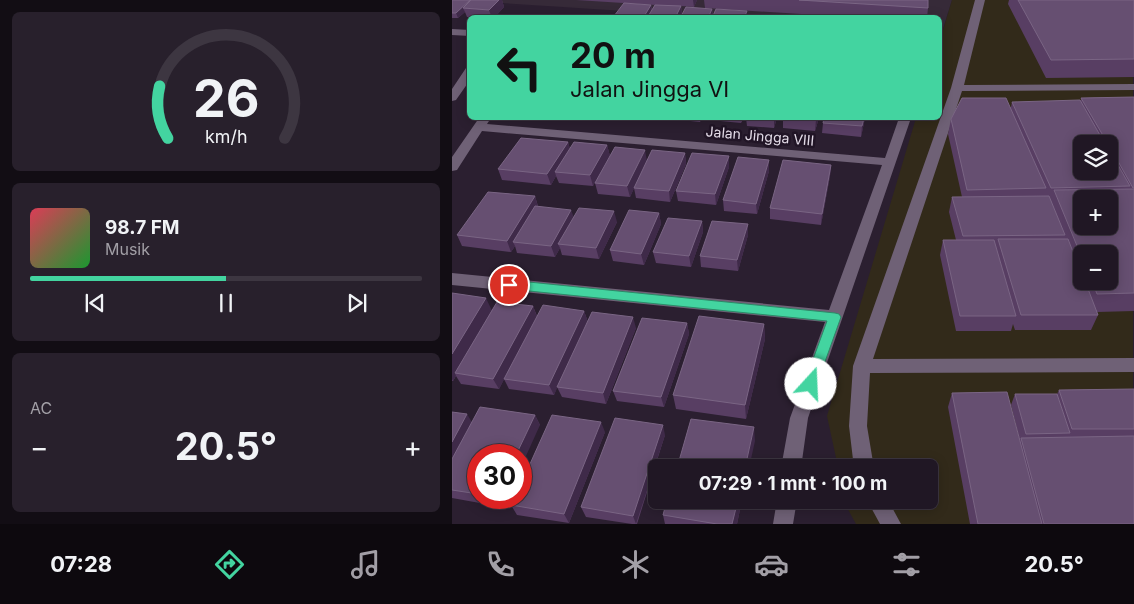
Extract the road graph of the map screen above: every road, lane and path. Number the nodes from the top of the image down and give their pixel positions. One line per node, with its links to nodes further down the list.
1 (980, 0): 6 (street)
2 (452, 32): 3 (street)
3 (467, 33)
4 (467, 75): 7 (street)
5 (1134, 87): 6 (street)
6 (957, 88): 15 (street)
7 (452, 98)
8 (904, 120): 10 (street)
9 (482, 122): 10 (street, Jalan Jingga VIII); 11 (street)
10 (890, 162): 13 (street)
11 (452, 167)
12 (452, 279): 13 (street)
13 (835, 317): 16 (street)
14 (1134, 365): 15 (street)
15 (862, 366): 17 (street)
16 (792, 459)
17 (863, 459)
18 (785, 509): 20 (street)
19 (882, 509): 21 (street)
20 (783, 524)
21 (891, 524)

